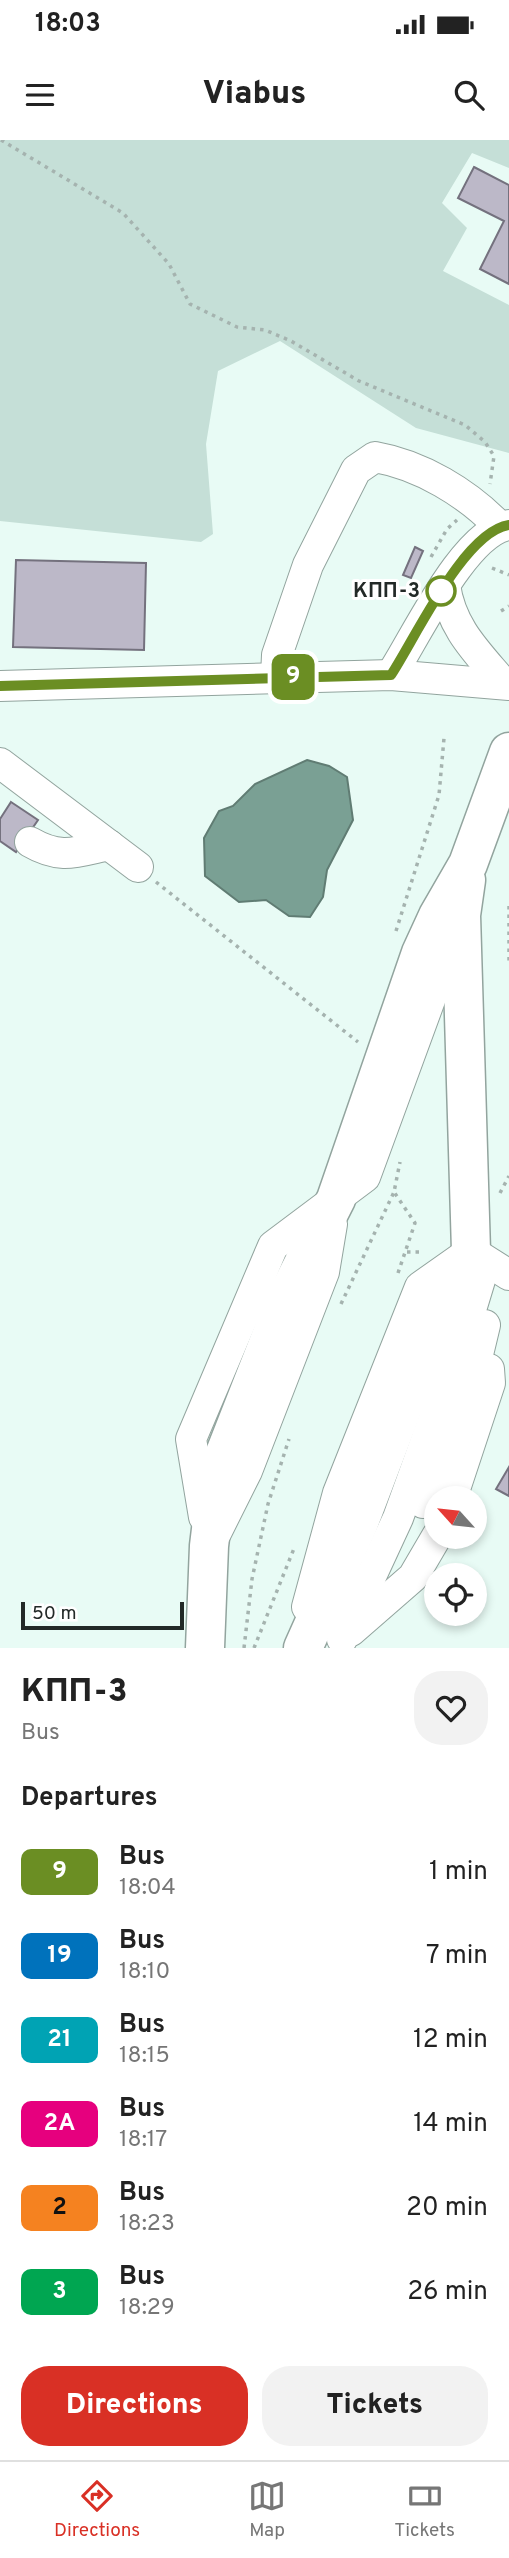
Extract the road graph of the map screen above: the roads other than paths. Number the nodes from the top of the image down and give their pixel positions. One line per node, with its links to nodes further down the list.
1 (504, 525): 2 (street); 4 (street)
2 (445, 585): 3 (street); 5 (street)
3 (391, 675): 4 (street); 5 (street)
4 (276, 677): 6 (street)
5 (506, 684)
6 (0, 686)
7 (509, 752): 11 (main road)
8 (0, 763): 10 (street)
9 (30, 842): 10 (street)
10 (109, 845): 12 (street)
11 (468, 864): 13 (main road); 14 (main road)
12 (138, 867)
13 (461, 915): 14 (street); 15 (main road)
14 (336, 1199): 22 (main road)
15 (476, 1266): 16 (street); 17 (street); 21 (street); 23 (street); 24 (main road)
16 (509, 1275)
17 (486, 1318): 18 (street); 20 (street)
18 (456, 1486)
19 (429, 1549): 20 (street)
20 (373, 1611): 21 (street)
21 (337, 1644)
22 (205, 1648)
23 (296, 1648)
24 (303, 1648)

